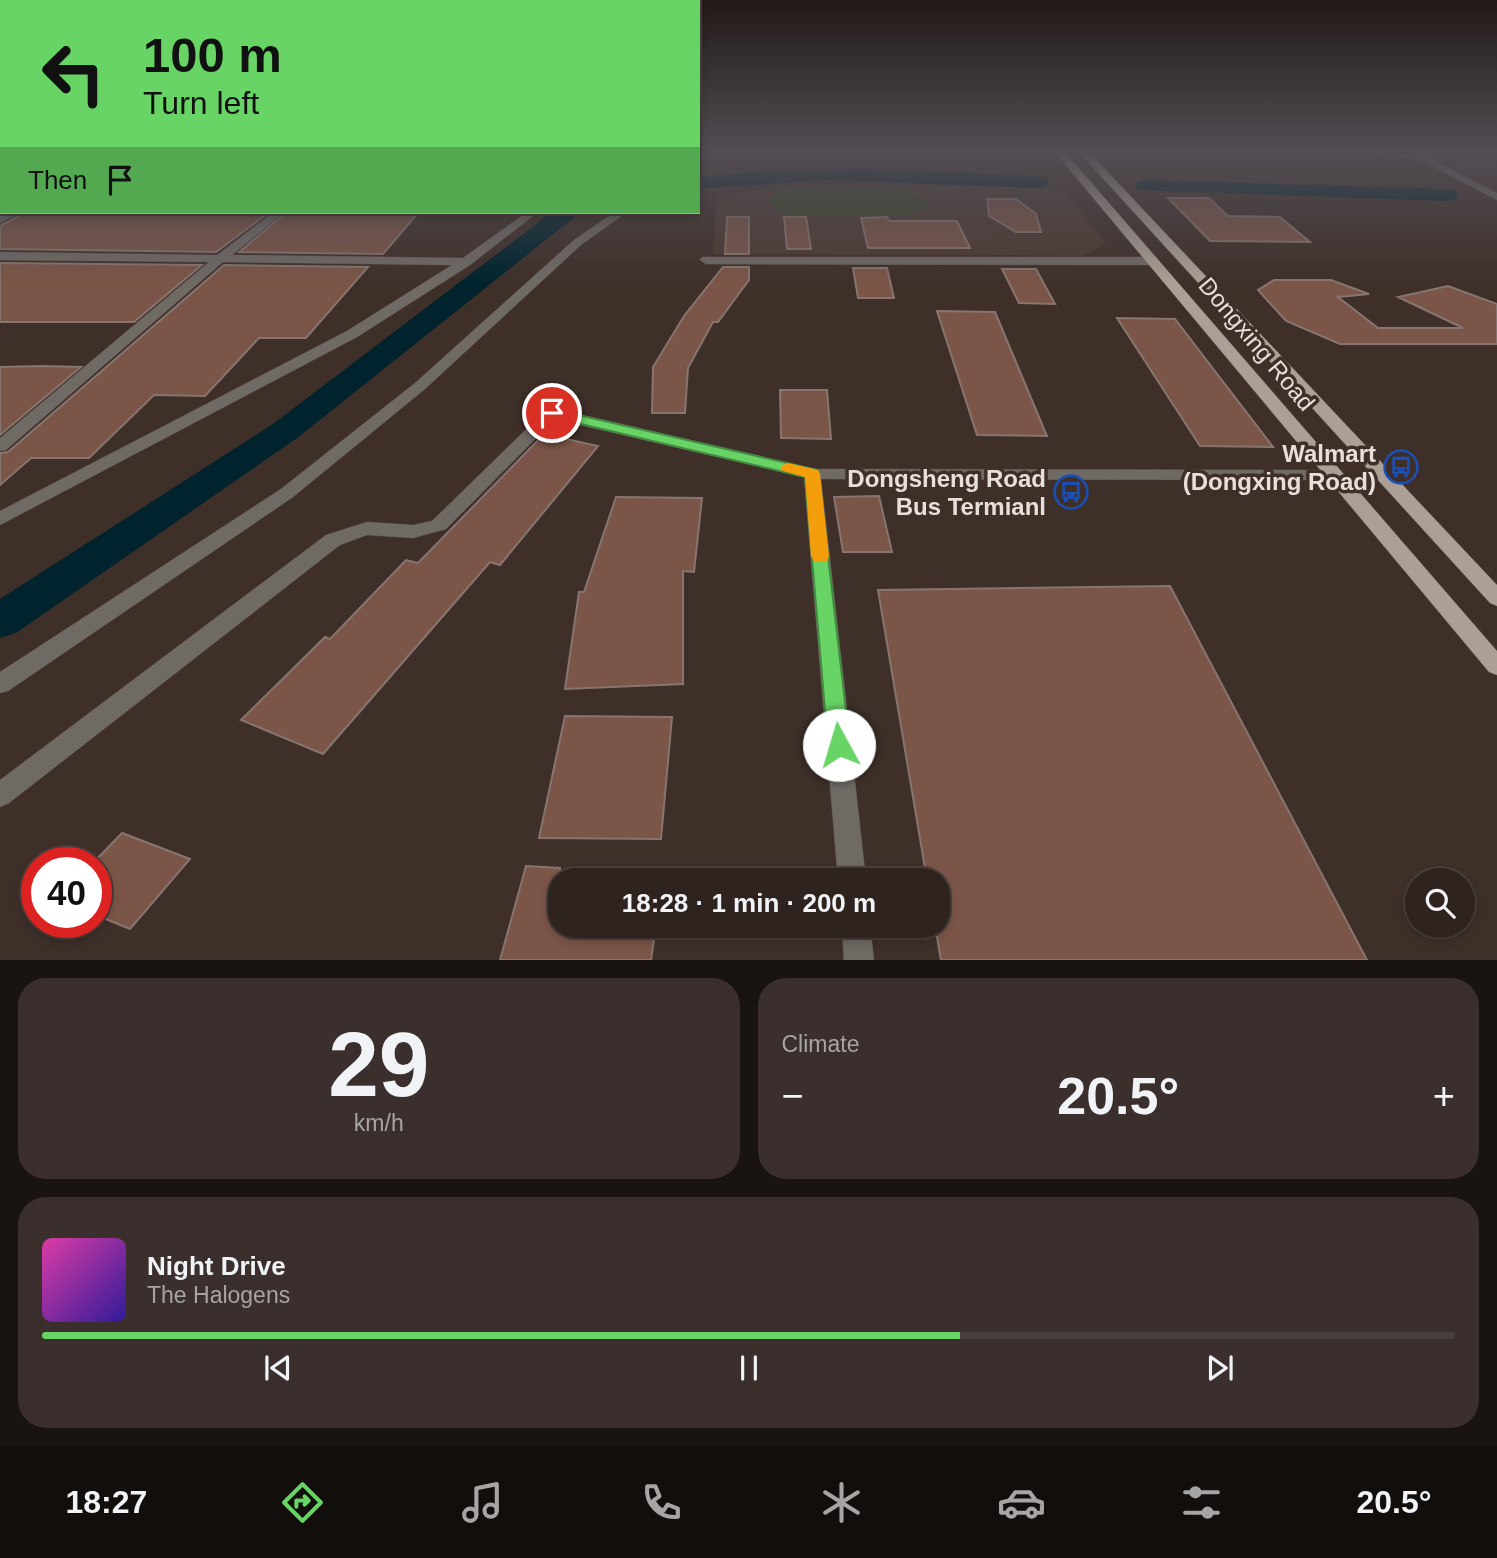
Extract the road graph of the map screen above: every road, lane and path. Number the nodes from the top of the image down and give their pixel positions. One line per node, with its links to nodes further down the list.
1 (1097, 196): 9 (main road, Dongxing Road)
2 (1124, 196): 15 (main road, Dongxing Road)
3 (278, 214): 7 (street)
4 (530, 214): 10 (street)
5 (619, 214): 17 (street)
6 (0, 256): 7 (street)
7 (220, 259): 10 (street); 11 (street)
8 (706, 260): 9 (street)
9 (1152, 261): 13 (main road, Dongxing Road)
10 (466, 262): 14 (street)
11 (0, 446)
12 (812, 474): 13 (street); 18 (street); 19 (street)
13 (1334, 475): 16 (main road, Dongxing Road)
14 (0, 519)
15 (1497, 598)
16 (1497, 666)
17 (0, 684)
18 (0, 795)
19 (851, 868)
20 (857, 938): 21 (street)
21 (859, 960)

